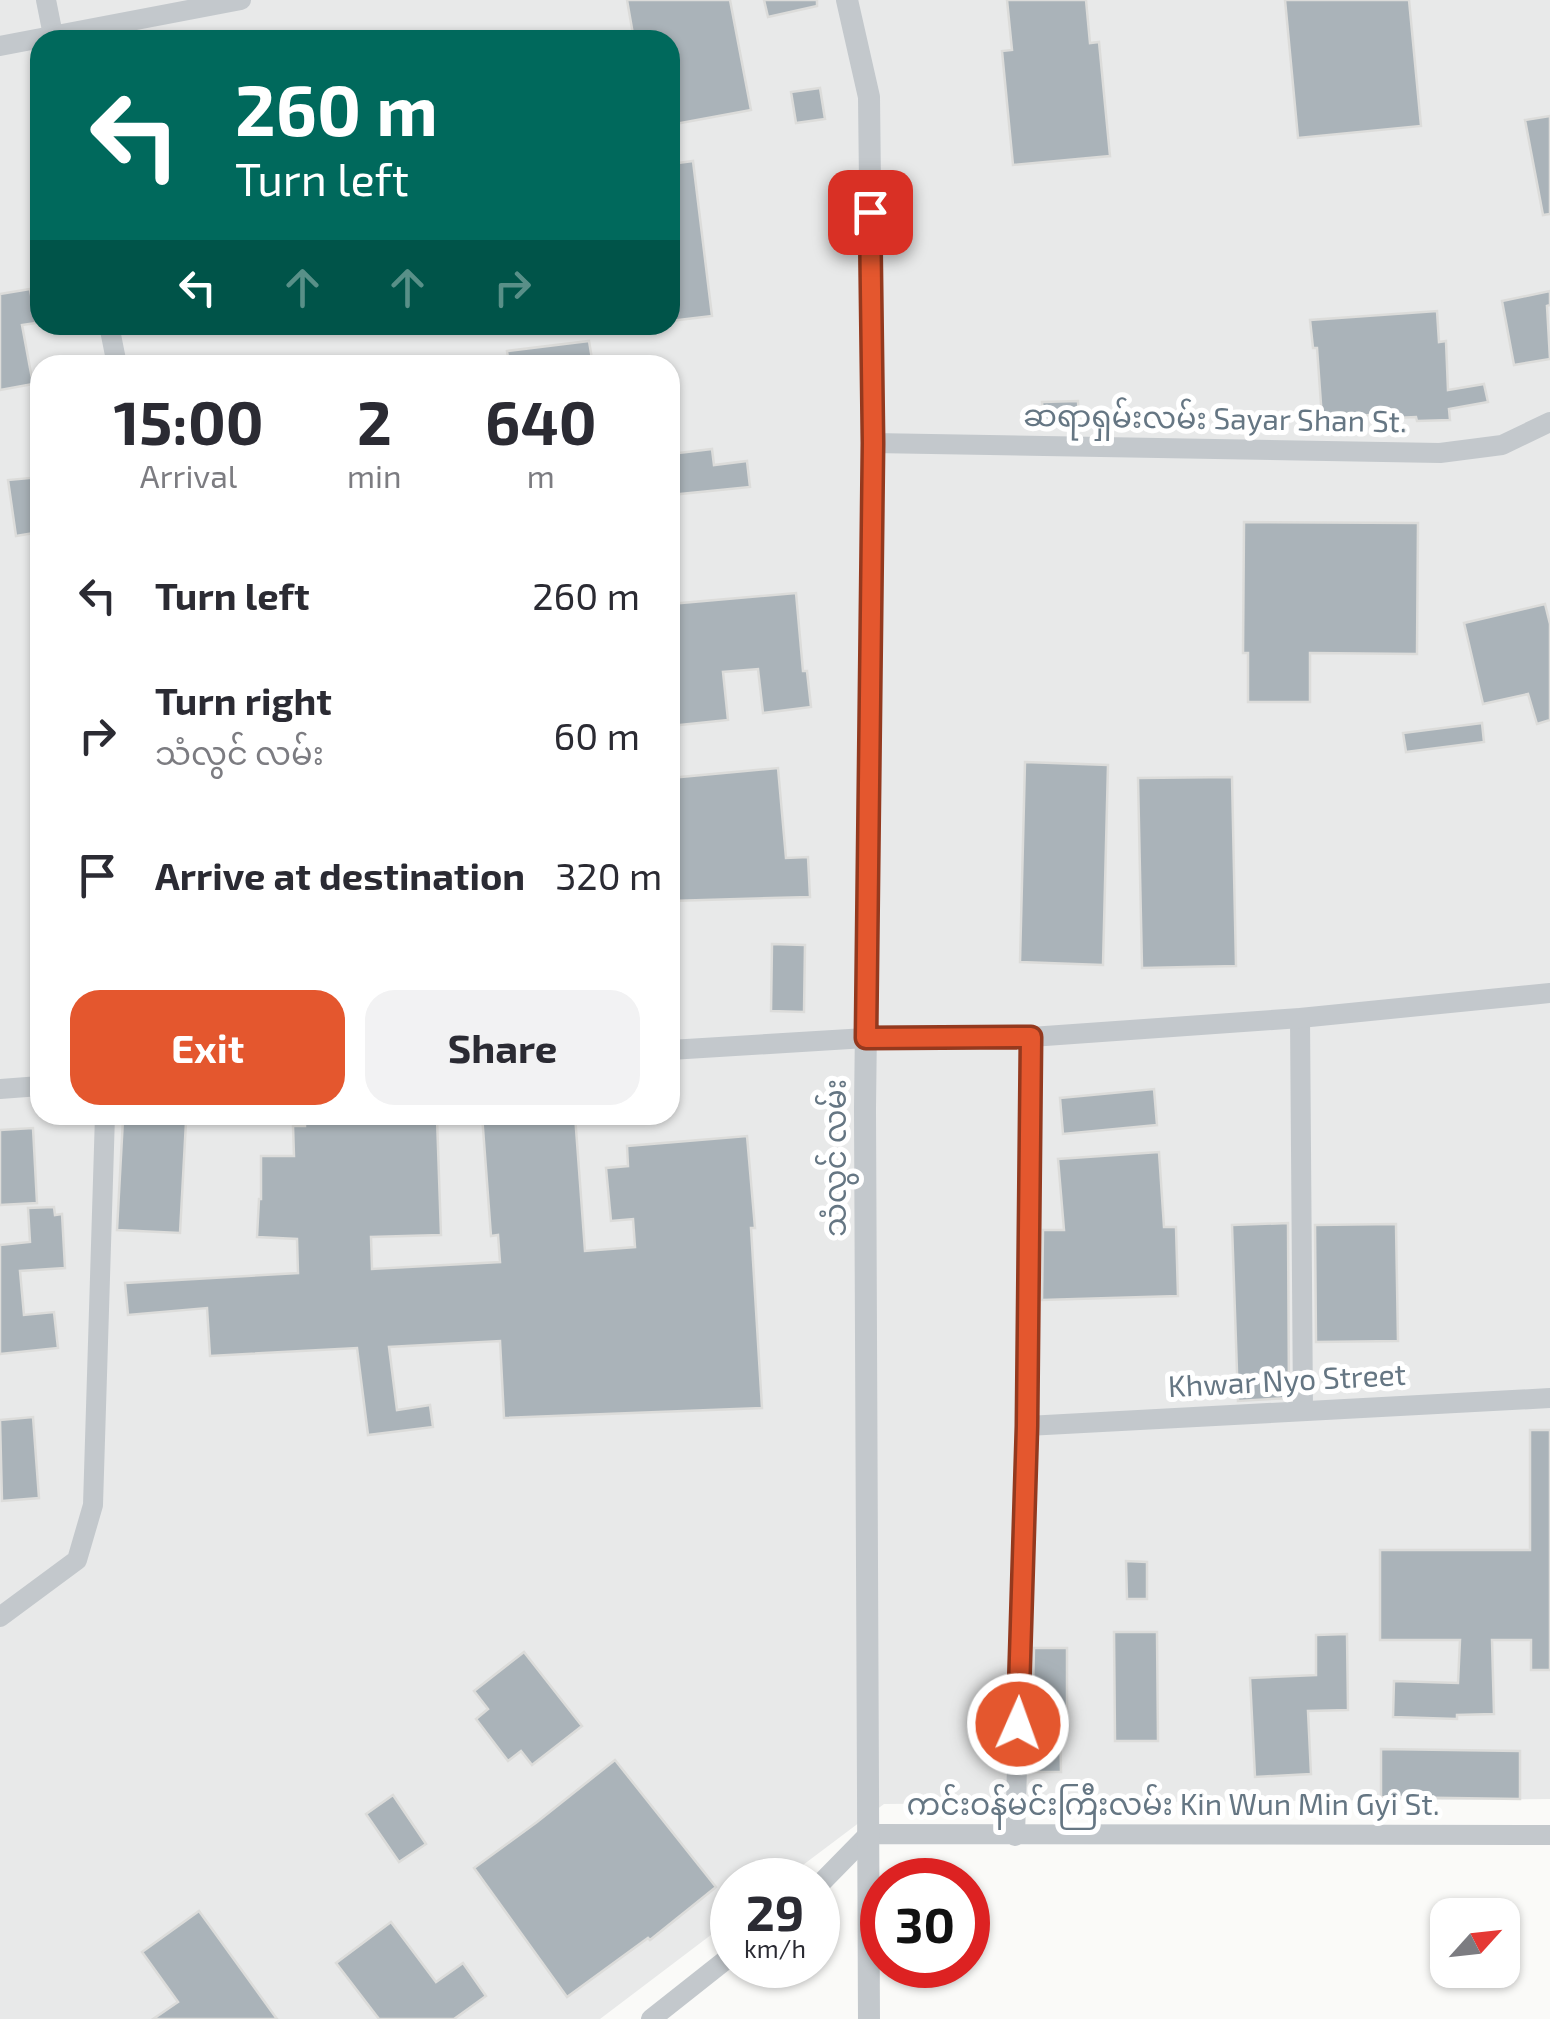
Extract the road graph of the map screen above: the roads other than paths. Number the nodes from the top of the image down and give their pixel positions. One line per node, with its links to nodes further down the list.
1 (46, 0): 4 (street)
2 (241, 0): 5 (street)
3 (847, 0): 9 (street, သံလွင် လမ်း)
4 (52, 30)
5 (93, 30)
6 (30, 41): 7 (street)
7 (0, 46)
8 (1550, 422): 9 (street, ဆရာရှမ်းလမ်း Sayar Shan St.)
9 (873, 443): 13 (street, သံလွင် လမ်း)
10 (1550, 993): 11 (street)
11 (1300, 1018): 12 (street); 19 (street)
12 (1031, 1037): 13 (street); 20 (street)
13 (866, 1038): 14 (street); 22 (street, သံလွင် လမ်း)
14 (680, 1049)
15 (30, 1087): 16 (street)
16 (0, 1089)
17 (106, 1125): 21 (street)
18 (1550, 1398): 19 (street, Khwar Nyo Street)
19 (1303, 1410): 20 (street, Khwar Nyo Street)
20 (1027, 1426): 24 (street)
21 (0, 1618)
22 (869, 1834): 24 (street, ကင်းဝန်မင်းကြီးလမ်း Kin Wun Min Gyi St.); 25 (street, ကင်းဝန်မင်းကြီးလမ်း Kin Wun Min Gyi St.); 28 (street, သံလွင် လမ်း)
23 (1550, 1835): 24 (street, ကင်းဝန်မင်းကြီးလမ်း Kin Wun Min Gyi St.)
24 (1016, 1836)
25 (840, 1864)
26 (710, 1972): 27 (street)
27 (651, 2019)
28 (870, 2019)

